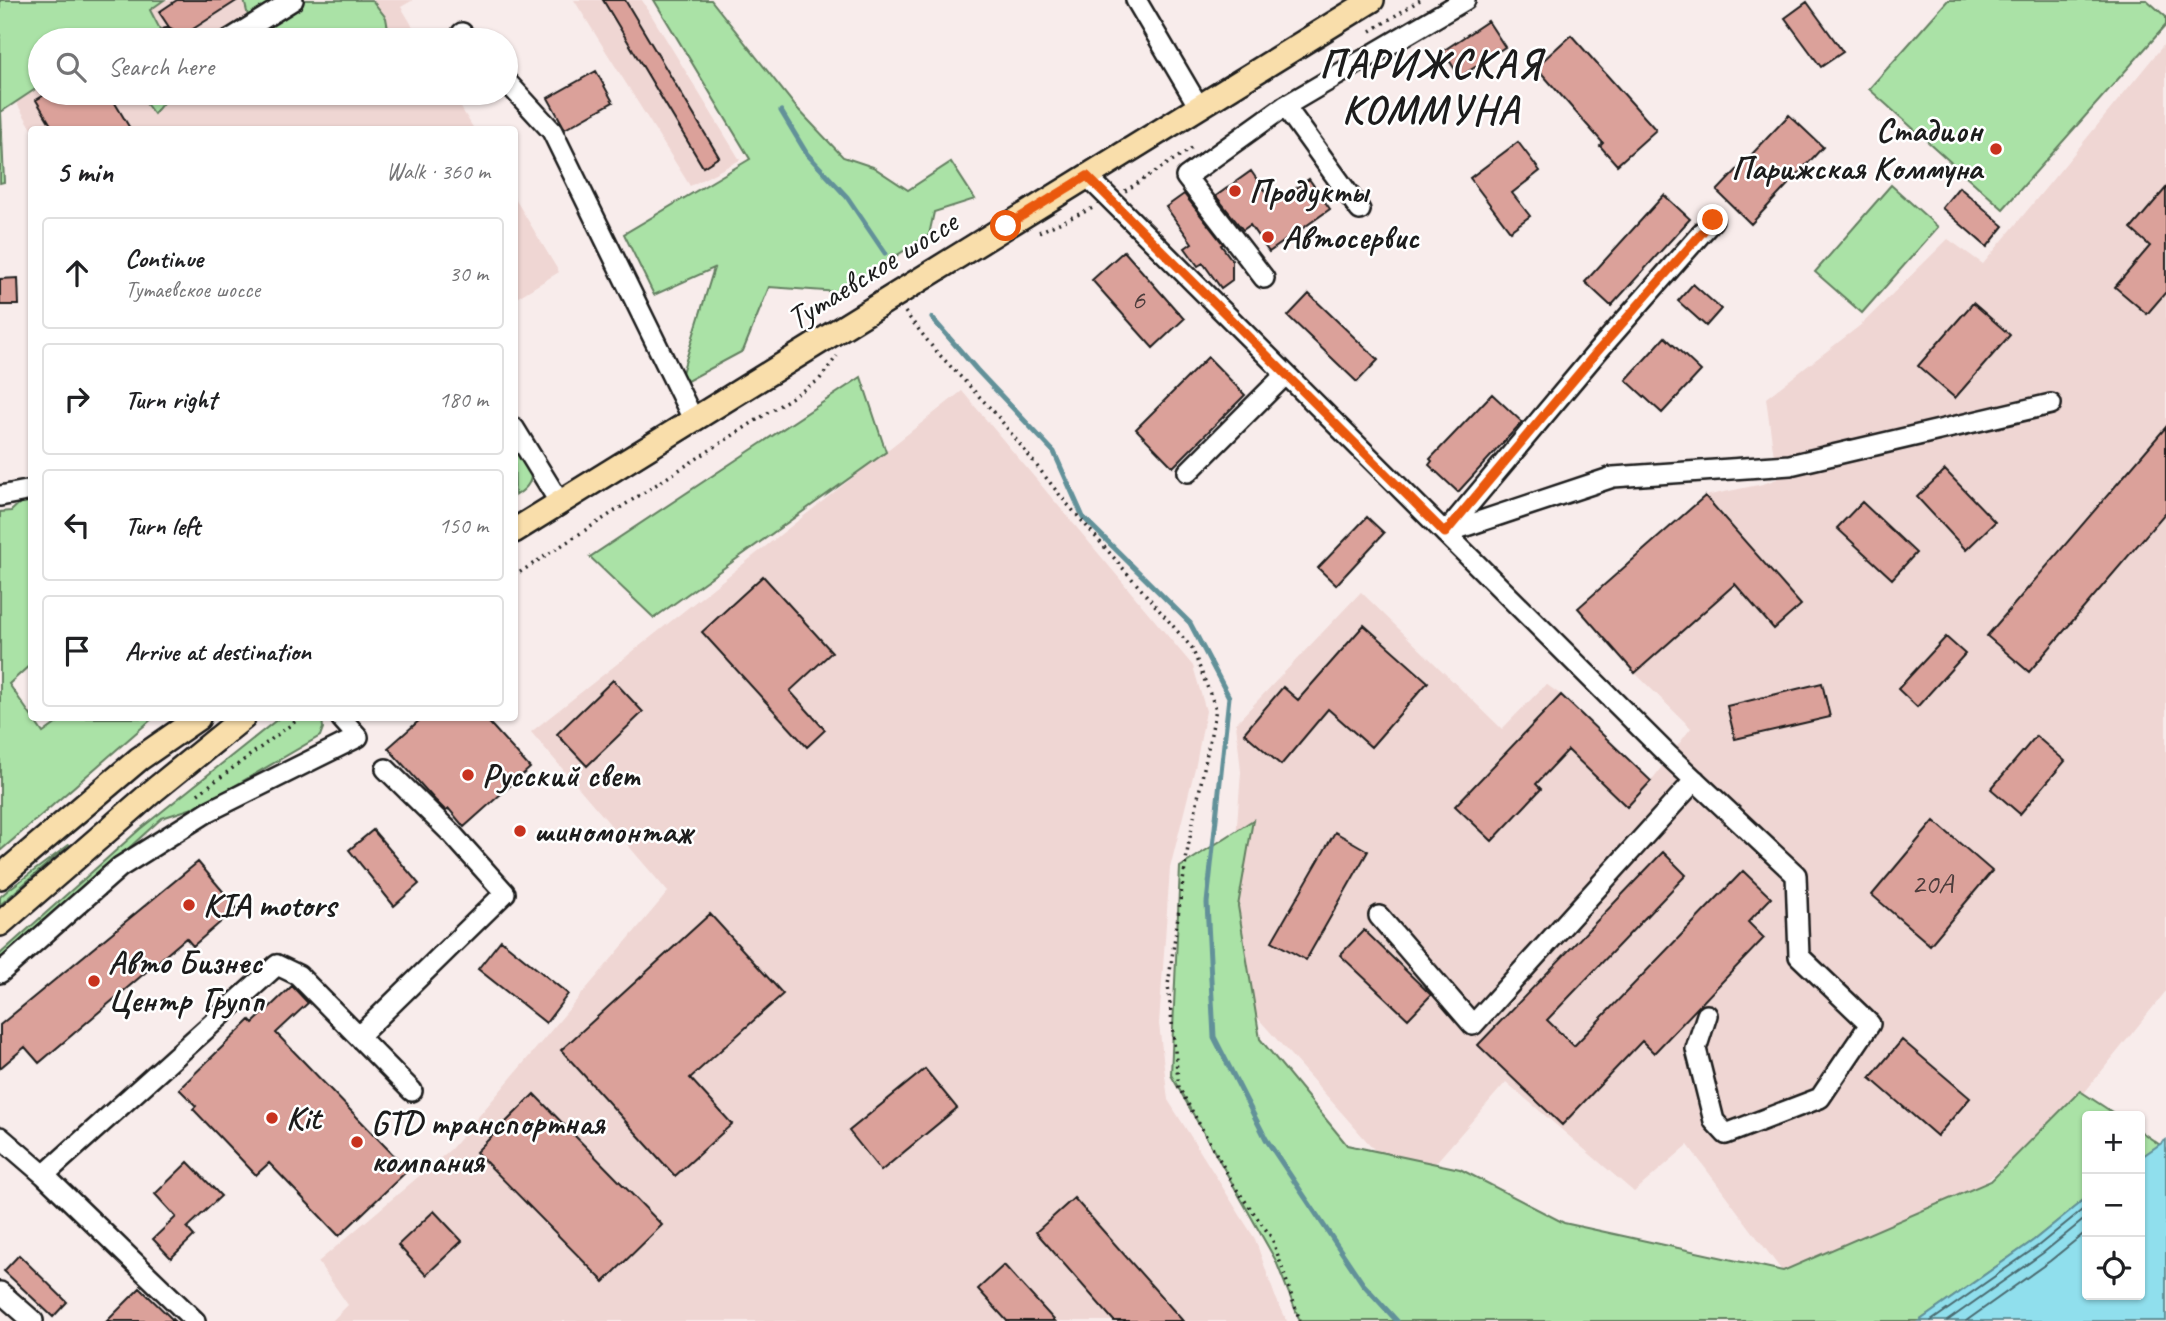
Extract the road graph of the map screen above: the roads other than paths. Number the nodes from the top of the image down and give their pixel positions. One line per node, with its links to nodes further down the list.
1 (293, 0): 5 (street)
2 (1136, 0): 8 (street)
3 (1372, 0): 8 (main road, Тутаевское шоссе)
4 (1465, 0): 7 (street)
5 (248, 28)
6 (518, 94): 15 (street)
7 (1285, 106): 10 (street); 12 (street)
8 (1199, 107): 9 (main road, Тутаевское шоссе)
9 (1087, 176): 13 (street); 15 (main road, Тутаевское шоссе)
10 (1360, 210)
11 (1713, 220): 22 (street)
12 (1264, 278)
13 (1285, 375): 17 (street); 22 (street)
14 (2051, 404): 22 (street)
15 (694, 421): 20 (main road, Тутаевское шоссе)
16 (518, 435): 20 (street)
17 (1188, 472)
18 (28, 491): 19 (street)
19 (0, 496)
20 (560, 503): 21 (main road, Тутаевское шоссе)
21 (518, 529)
22 (1445, 533): 27 (street)
23 (194, 721): 28 (main road)
24 (239, 721): 30 (main road)
25 (344, 721): 31 (street)
26 (386, 769): 33 (street)
27 (1695, 780): 29 (street); 32 (street)
28 (4, 872)
29 (1379, 916)
30 (0, 924)
31 (0, 973)
32 (1707, 1015)
33 (359, 1036): 34 (street); 36 (street)
34 (412, 1091)
35 (0, 1137): 36 (street)
36 (44, 1174): 39 (street)
37 (0, 1292): 38 (street)
38 (33, 1321)
39 (195, 1321)

